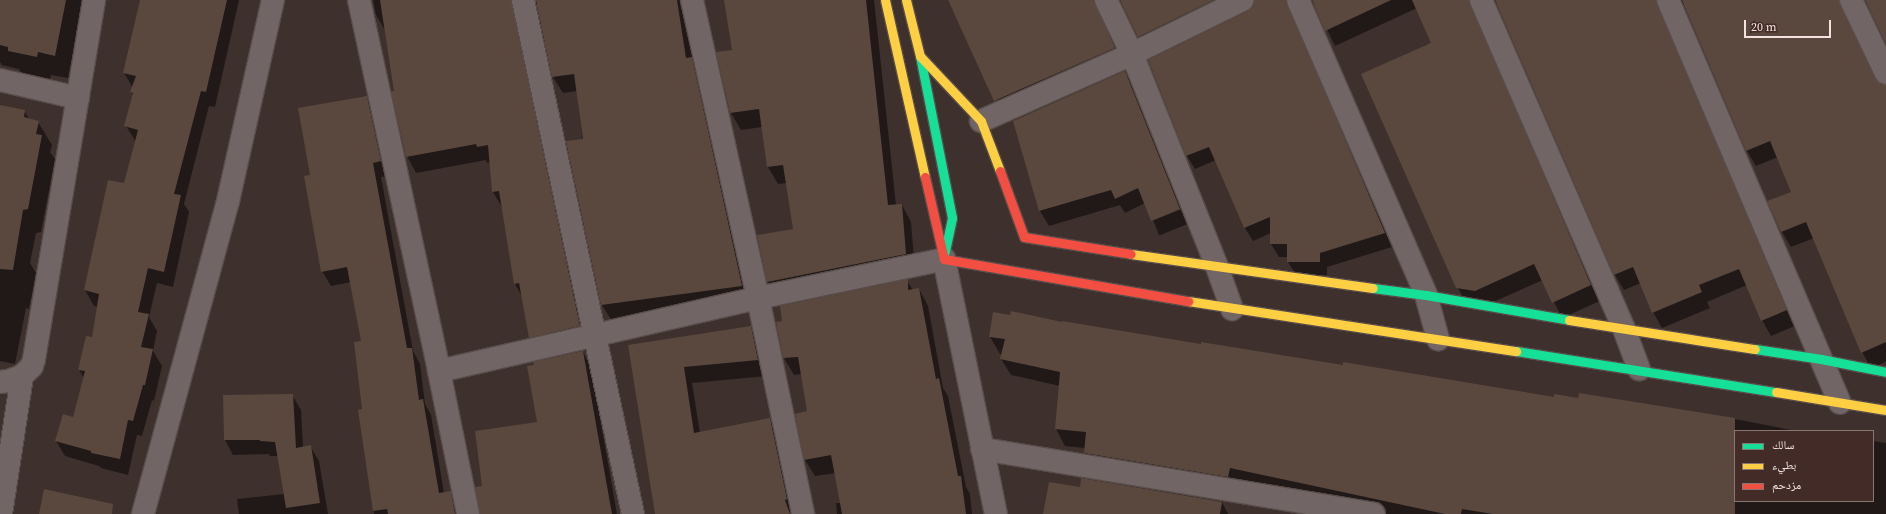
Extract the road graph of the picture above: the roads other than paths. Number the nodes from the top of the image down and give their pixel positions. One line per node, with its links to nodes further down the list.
1 (94, 0): 18 (street)
2 (273, 0): 38 (street)
3 (359, 0): 30 (street)
4 (523, 0): 26 (street)
5 (692, 0): 23 (street)
6 (885, 0): 20 (street)
7 (906, 0): 15 (street)
8 (1106, 0): 14 (street)
9 (1242, 0): 14 (street)
10 (1298, 0): 22 (street)
11 (1481, 0): 25 (street)
12 (1668, 0): 28 (street)
13 (1851, 0): 16 (street)
14 (1132, 54): 19 (street); 21 (street)
15 (920, 56): 19 (street); 20 (street)
16 (1886, 73)
17 (0, 80): 18 (street)
18 (78, 98): 32 (street)
19 (981, 121): 21 (street)
20 (944, 259): 23 (street); 24 (street); 36 (street)
21 (1217, 267): 22 (street); 24 (street)
22 (1426, 295): 25 (street); 27 (street)
23 (758, 298): 26 (street); 41 (street)
24 (1232, 309): 27 (street)
25 (1624, 329): 28 (street); 29 (street)
26 (595, 335): 30 (street); 40 (street)
27 (1438, 339): 29 (street)
28 (1821, 359): 31 (street); 34 (street)
29 (1639, 369): 34 (street)
30 (439, 371): 39 (street)
31 (1886, 372)
32 (22, 376): 33 (street); 37 (street)
33 (0, 382)
34 (1840, 403): 35 (street)
35 (1886, 410)
36 (982, 449): 42 (street); 43 (street)
37 (1, 514)
38 (143, 514)
39 (468, 514)
40 (633, 514)
41 (802, 514)
42 (996, 514)
43 (1374, 514)

